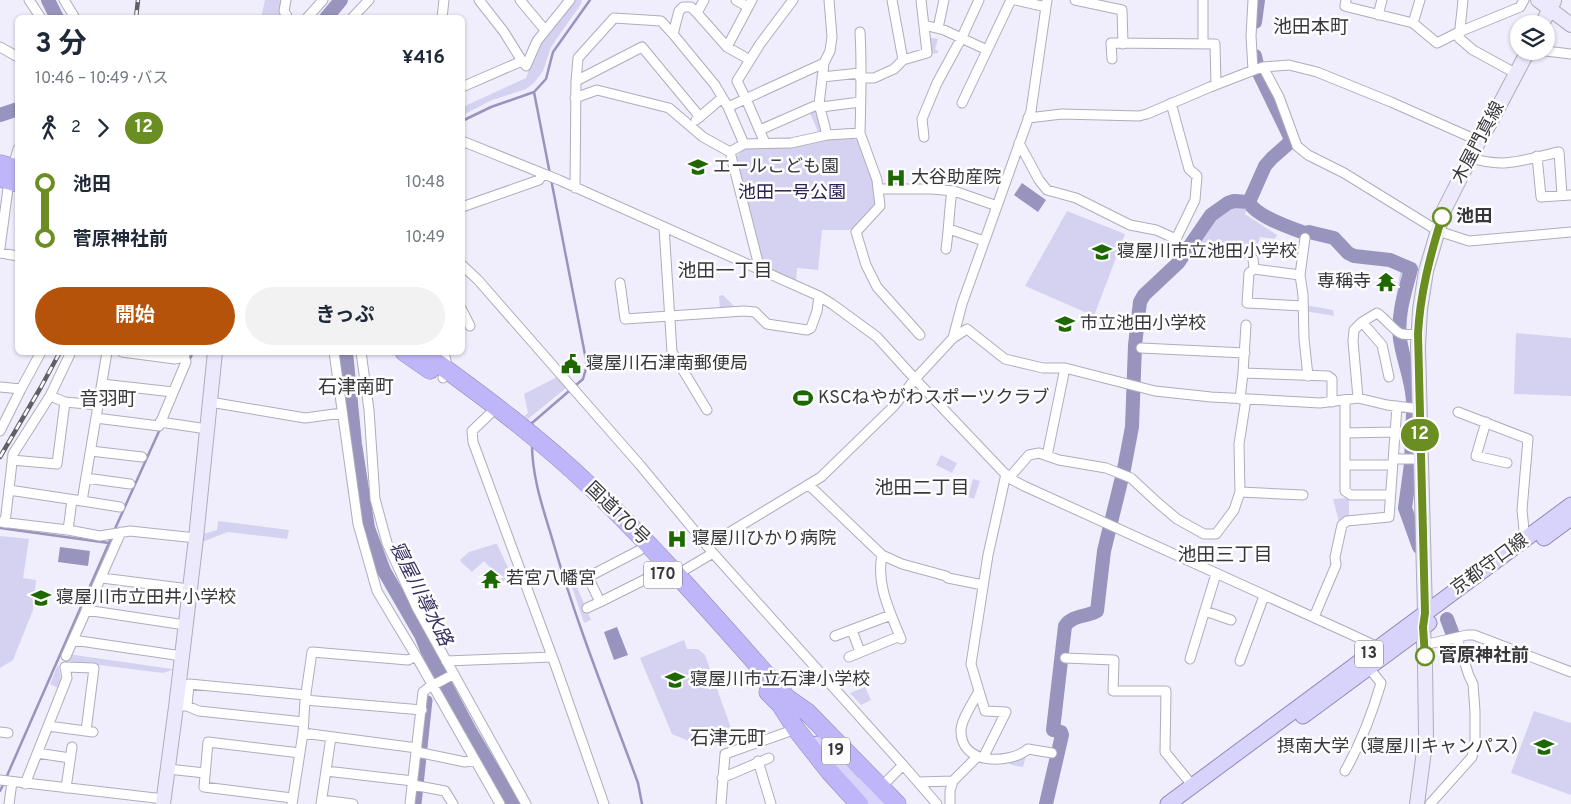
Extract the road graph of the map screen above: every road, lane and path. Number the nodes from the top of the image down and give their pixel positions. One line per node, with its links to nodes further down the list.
1 (29, 0): 33 (street)
2 (64, 0): 34 (street)
3 (286, 0): 35 (street)
4 (323, 0): 36 (street)
5 (369, 0): 37 (street)
6 (444, 0): 38 (street)
7 (478, 0): 61 (street)
8 (520, 0): 44 (street)
9 (704, 0): 32 (street)
10 (736, 0): 30 (street)
11 (793, 0): 58 (street)
12 (828, 0): 62 (street)
13 (892, 0): 59 (street)
14 (921, 0): 41 (street)
15 (944, 0): 43 (street)
16 (979, 0): 48 (street)
17 (1011, 0): 53 (street)
18 (1015, 0): 29 (street)
19 (1075, 0): 49 (street)
20 (1203, 0): 50 (street)
21 (1253, 0): 63 (street)
22 (1346, 0): 39 (street)
23 (1382, 0): 39 (street)
24 (1420, 0): 40 (street)
25 (1463, 0): 46 (street)
26 (1524, 0): 46 (street)
27 (1538, 0): 31 (main road)
28 (566, 1): 44 (street)
29 (1046, 3): 79 (street)
30 (750, 4): 52 (street)
31 (1552, 4): 42 (main road)
32 (697, 13): 47 (street); 52 (street)
33 (39, 15)
34 (73, 15)
35 (286, 15)
36 (310, 15)
37 (355, 15)
38 (442, 15)
39 (1378, 15): 40 (street)
40 (1413, 23): 46 (street)
41 (924, 25): 43 (street); 59 (street)
42 (1571, 25)
43 (938, 28): 48 (street)
44 (545, 30): 61 (street)
45 (860, 32): 65 (street)
46 (1459, 32): 64 (street)
47 (673, 34): 67 (street); 71 (street)
48 (962, 37): 53 (street); 84 (street)
49 (1123, 44): 50 (street); 57 (street)
50 (1203, 44): 68 (street)
51 (0, 46): 56 (street)
52 (727, 47): 58 (street)
53 (987, 50): 74 (street)
54 (1555, 52): 55 (street)
55 (1571, 54)
56 (15, 55)
57 (1112, 59)
58 (750, 60): 72 (street)
59 (903, 60): 65 (street)
60 (1523, 60): 64 (main road, 木屋門真線)
61 (522, 61): 69 (street)
62 (824, 63): 66 (street); 72 (street)
63 (1258, 69): 68 (street); 85 (street); 104 (street)
64 (1516, 73): 85 (main road, 木屋門真線)
65 (860, 75): 66 (street); 73 (street)
66 (822, 77): 76 (street)
67 (576, 81): 70 (street); 78 (street)
68 (1216, 84): 75 (street)
69 (465, 86)
70 (576, 98): 80 (street); 96 (street)
71 (722, 98): 77 (street); 78 (street)
72 (746, 99): 77 (street); 81 (street)
73 (860, 102): 76 (street); 82 (street)
74 (962, 103)
75 (1171, 103): 79 (street); 88 (street)
76 (820, 105): 81 (street); 83 (street)
77 (728, 107): 89 (street)
78 (700, 116): 80 (street)
79 (1028, 118): 88 (street)
80 (690, 126): 90 (street)
81 (760, 130): 87 (street)
82 (860, 133): 83 (street); 97 (street)
83 (827, 135): 87 (street)
84 (924, 136)
85 (1479, 141): 93 (main road, 木屋門真線)
86 (465, 142): 95 (street)
87 (765, 143): 89 (street)
88 (1019, 143): 101 (street)
89 (744, 144): 90 (street)
90 (730, 152): 113 (street)
91 (1537, 156): 93 (street); 99 (street); 99 (street)
92 (15, 157): 94 (street)
93 (1471, 158): 104 (main road, 木屋門真線)
94 (9, 174): 108 (street)
95 (543, 175): 96 (street); 100 (street)
96 (575, 188): 102 (street)
97 (878, 189): 98 (street); 122 (street)
98 (952, 191): 101 (street); 103 (street)
99 (1566, 195)
100 (465, 206)
101 (997, 206): 107 (street)
102 (664, 226): 113 (street); 118 (street)
103 (949, 229): 107 (street); 109 (street)
104 (1438, 231): 105 (street); 121 (main road, 木屋門真線)
105 (1571, 232)
106 (1305, 238): 114 (street)
107 (984, 241): 123 (street)
108 (0, 248)
109 (946, 249)
110 (0, 253): 111 (street)
111 (15, 256)
112 (465, 268): 195 (street)
113 (760, 270): 116 (street)
114 (1300, 275): 117 (street); 117 (street)
115 (620, 284): 118 (street)
116 (818, 296): 118 (street); 141 (street)
117 (1303, 306): 139 (street)
118 (670, 316): 156 (street)
119 (1362, 322): 121 (street); 140 (street); 147 (street)
120 (1246, 325): 125 (street)
121 (1418, 334): 155 (main road, 木屋門真線)
122 (920, 335)
123 (953, 338): 137 (street); 141 (street)
124 (1141, 348): 125 (street)
125 (1245, 353): 138 (street)
126 (38, 355): 144 (street)
127 (70, 355): 146 (street)
128 (107, 355): 142 (street)
129 (145, 355): 130 (street)
130 (185, 355): 145 (street)
131 (215, 355): 151 (main road)
132 (334, 355): 159 (street)
133 (361, 355): 226 (street)
134 (413, 355): 136 (highway, 国道170号 / 170)
135 (427, 355): 136 (highway, 国道170号 / 170)
136 (444, 366): 157 (highway, 国道170号 / 170)
137 (1065, 368): 148 (street); 169 (street)
138 (1244, 373): 139 (street); 148 (street)
139 (1308, 376): 152 (street)
140 (1389, 377)
141 (915, 379): 176 (street); 179 (street)
142 (102, 384): 145 (street); 153 (street)
143 (0, 387): 144 (street)
144 (21, 389): 164 (street)
145 (173, 392): 161 (street)
146 (50, 396): 150 (street); 172 (street)
147 (1358, 398): 149 (street); 154 (street)
148 (1243, 399): 152 (street); 181 (street)
149 (1345, 400): 152 (street); 166 (street)
150 (65, 402): 153 (street); 172 (street)
151 (210, 402): 159 (street); 163 (main road)
152 (1332, 402)
153 (98, 405): 160 (street)
154 (1397, 406): 155 (street); 165 (street)
155 (1420, 409): 171 (main road, 木屋門真線)
156 (707, 410)
157 (493, 411): 167 (highway, 国道170号 / 170); 222 (street)
158 (1458, 412): 162 (street)
159 (342, 413): 221 (street)
160 (96, 418): 161 (street); 168 (street)
161 (160, 422): 163 (street)
162 (1486, 422): 174 (street); 193 (street)
163 (208, 429): 192 (main road)
164 (0, 431)
165 (1395, 432): 166 (street); 173 (street)
166 (1345, 433): 175 (street)
167 (532, 441): 194 (highway, 国道170号 / 170); 197 (highway, 国道170号 / 170)
168 (91, 451): 170 (street); 177 (street)
169 (1047, 456): 176 (street); 181 (street)
170 (142, 457)
171 (1415, 459): 173 (street); 210 (main road, 木屋門真線)
172 (12, 460): 180 (street)
173 (1393, 462): 175 (street); 183 (street)
174 (1507, 463)
175 (1346, 465): 183 (street)
176 (1008, 476): 198 (street); 200 (street)
177 (86, 478): 178 (street); 185 (street)
178 (130, 484)
179 (809, 485): 195 (street); 196 (street)
180 (9, 490): 184 (street); 189 (street)
181 (1240, 492): 182 (street)
182 (1303, 494)
183 (1390, 495): 208 (street)
184 (72, 500): 185 (street); 190 (street)
185 (82, 501): 187 (street)
186 (1571, 505): 193 (main road, 京都守口線 / 13)
187 (120, 507)
188 (1571, 518): 210 (main road, 京都守口線 / 13)
189 (3, 522): 190 (street)
190 (68, 530): 191 (street)
191 (116, 533): 192 (street); 199 (street)
192 (196, 538): 201 (main road)
193 (1524, 540): 210 (main road, 京都守口線 / 13)
194 (640, 550): 197 (highway, 国道170号 / 170); 203 (street)
195 (710, 550): 197 (street); 252 (street)
196 (882, 556): 200 (street); 207 (street)
197 (668, 573): 203 (street); 234 (highway, 国道170号 / 170)
198 (1216, 574): 202 (street); 206 (street)
199 (102, 578): 201 (street); 205 (street)
200 (983, 585): 232 (street)
201 (189, 589): 211 (main road)
202 (1264, 596): 208 (street); 227 (street)
203 (600, 602): 204 (street)
204 (587, 608)
205 (86, 610): 211 (street); 215 (street)
206 (1205, 611): 209 (street); 225 (street)
207 (890, 614): 212 (street); 218 (street)
208 (1314, 617): 217 (street)
209 (1231, 620)
210 (1424, 620): 216 (main road, 木屋門真線); 217 (main road, 京都守口線 / 13); 228 (main road, 京都守口線 / 13)
211 (185, 625): 220 (main road)
212 (852, 630): 213 (street); 218 (street)
213 (834, 636)
214 (1458, 638): 216 (street); 229 (street); 287 (street)
215 (73, 640): 219 (street); 220 (street)
216 (1424, 645): 286 (main road, 木屋門真線)
217 (1378, 647): 264 (main road, 京都守口線 / 13)
218 (860, 652): 223 (street)
219 (66, 656)
220 (182, 656): 235 (main road)
221 (416, 656): 231 (street); 233 (street)
222 (552, 657): 226 (street); 276 (street)
223 (849, 657)
224 (1065, 658): 264 (street)
225 (1190, 658)
226 (446, 661): 230 (street)
227 (1240, 661)
228 (1369, 668): 255 (street); 285 (main road, 京都守口線 / 13)
229 (1571, 672)
230 (453, 674): 231 (street); 275 (street)
231 (433, 685): 236 (street); 250 (street)
232 (979, 691): 249 (street); 249 (street)
233 (306, 697): 235 (street); 236 (street); 237 (street)
234 (784, 701): 239 (highway, 国道170号 / 170); 266 (highway, 国道170号 / 170); 280 (main road, 19)
235 (182, 706): 237 (street); 253 (main road)
236 (422, 710): 243 (street)
237 (304, 722): 240 (street)
238 (48, 726): 238 (street); 244 (street)
239 (796, 729): 257 (street); 279 (highway, 国道170号 / 170)
240 (302, 733): 241 (street); 245 (street)
241 (331, 737): 243 (street); 254 (street)
242 (72, 747): 247 (street)
243 (420, 752): 250 (street); 263 (street)
244 (37, 753): 247 (street); 262 (street)
245 (300, 753): 256 (street); 267 (street)
246 (1052, 753): 249 (street)
247 (70, 758): 265 (street)
248 (769, 758): 251 (street)
249 (980, 758): 259 (street)
250 (475, 760): 274 (street)
251 (758, 761): 257 (street); 278 (street)
252 (903, 765): 261 (street); 266 (street)
253 (168, 769): 256 (street); 268 (main road)
254 (326, 771): 263 (street); 269 (street)
255 (1345, 771)
256 (206, 773): 267 (street)
257 (722, 778): 277 (street)
258 (0, 780): 260 (street)
259 (953, 781): 261 (street); 283 (street)
260 (11, 782): 262 (street); 270 (street)
261 (918, 782): 282 (street)
262 (25, 784): 265 (street)
263 (416, 784): 272 (street); 273 (street)
264 (1192, 785): 284 (main road, 京都守口線 / 13)
265 (66, 788): 268 (street)
266 (883, 795): 281 (highway, 国道170号 / 170)
267 (292, 801)
268 (164, 802)
269 (322, 802): 271 (street)
270 (9, 804)
271 (353, 804)
272 (410, 804)
273 (453, 804)
274 (500, 804)
275 (526, 804)
276 (604, 804)
277 (720, 804)
278 (771, 804)
279 (859, 804)
280 (872, 804)
281 (897, 804)
282 (937, 804)
283 (950, 804)
284 (1168, 804)
285 (1183, 804)
286 (1417, 804)
287 (1430, 804)

